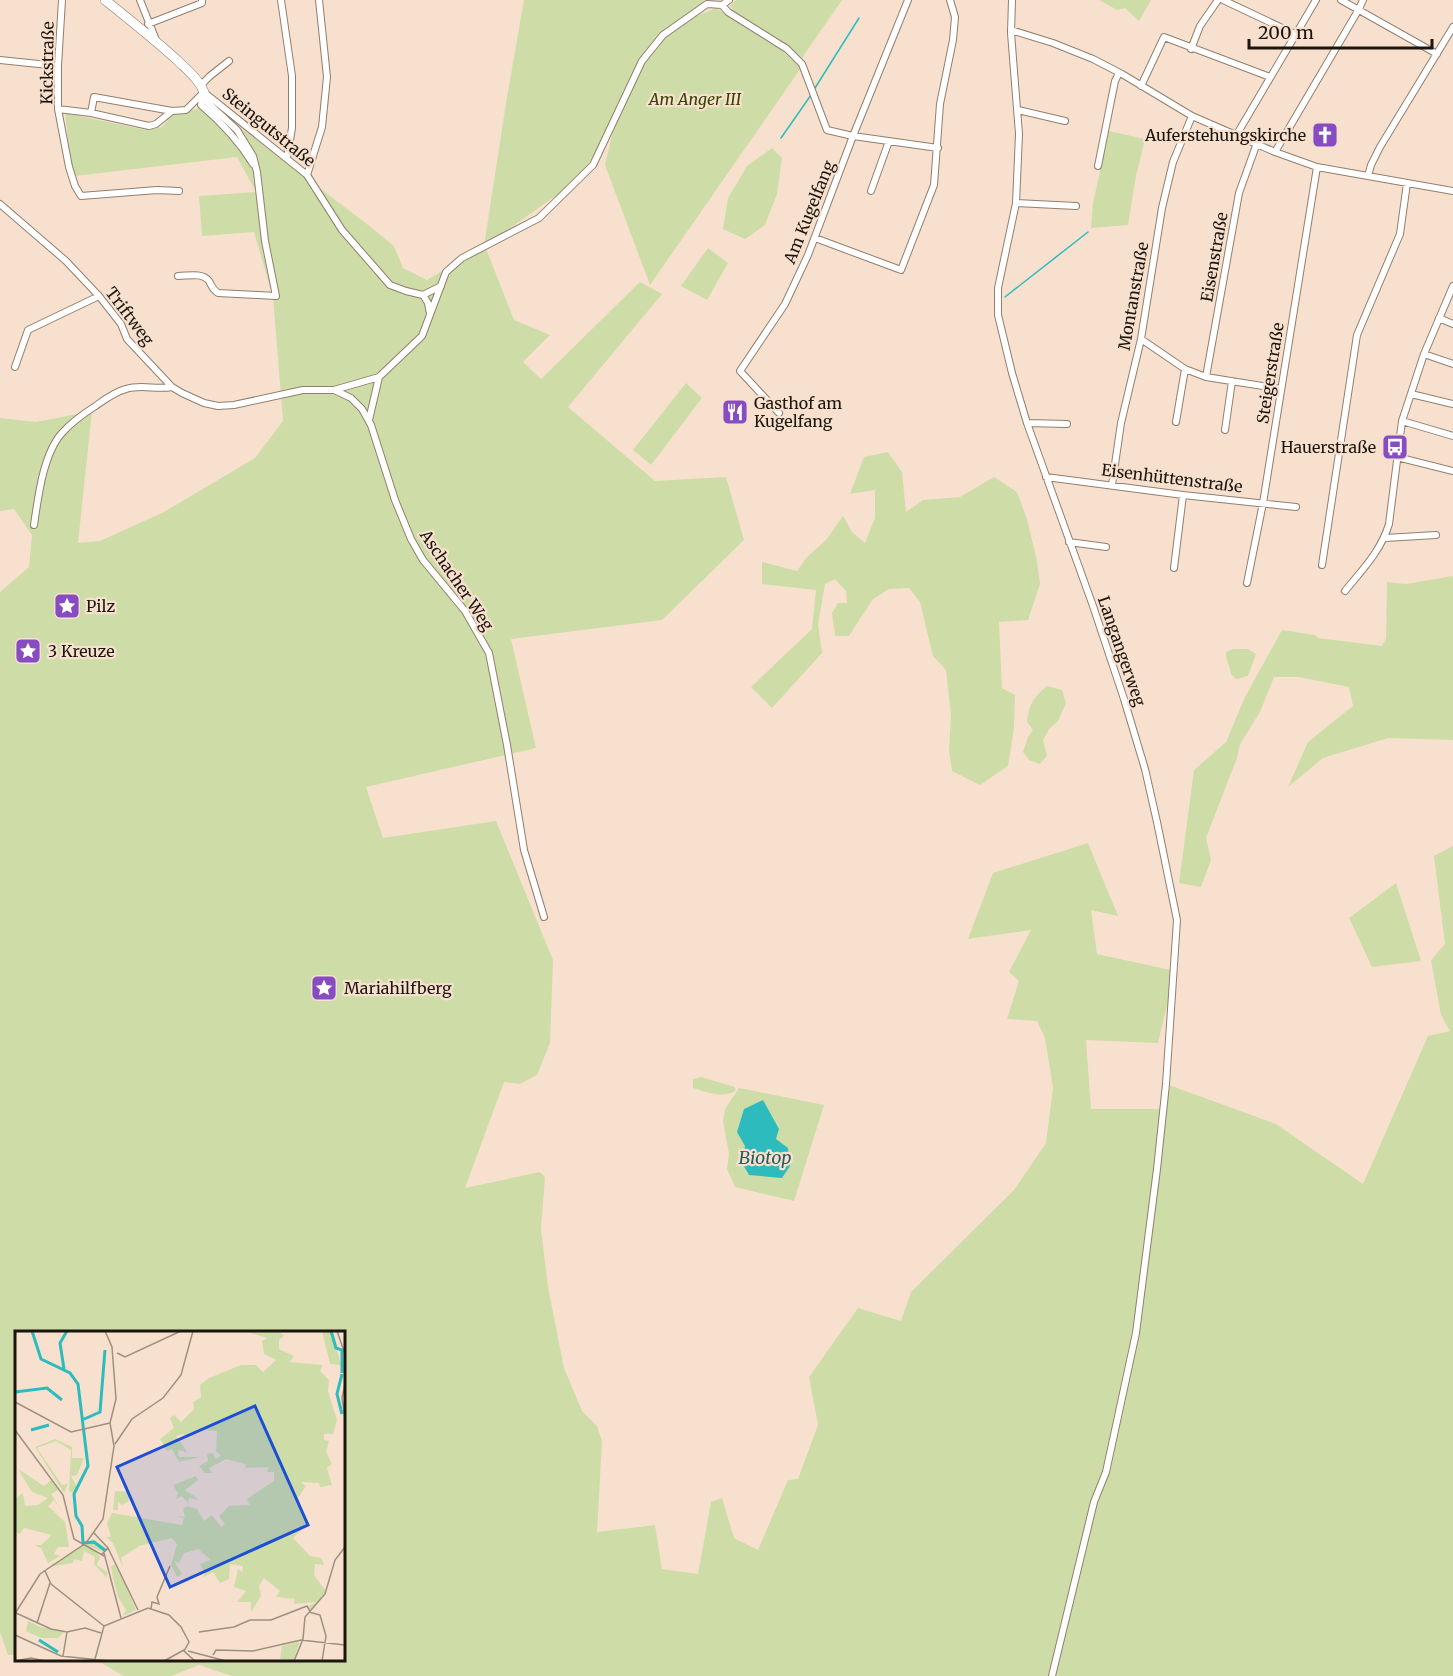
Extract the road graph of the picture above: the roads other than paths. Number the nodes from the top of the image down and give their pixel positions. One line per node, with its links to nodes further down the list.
1 (62, 0): 26 (street, Kickstraße)
2 (105, 0): 21 (street, Steingutstraße)
3 (140, 0): 17 (street, Steingutstraße)
4 (202, 0): 17 (street)
5 (281, 0): 43 (street)
6 (318, 0): 46 (street)
7 (729, 0): 15 (street)
8 (908, 0): 38 (street, Am Kugelfang)
9 (950, 0): 41 (street)
10 (1012, 0): 19 (street, Langangerweg)
11 (1220, 0): 20 (street); 22 (street)
12 (1316, 0): 20 (street)
13 (1341, 0): 16 (street)
14 (1363, 0): 16 (street)
15 (722, 5): 38 (street); 57 (street)
16 (1359, 9): 23 (street); 42 (street)
17 (148, 24): 21 (street, Steingutstraße)
18 (1453, 27): 23 (street)
19 (1011, 30): 27 (street); 32 (street, Langangerweg)
20 (1296, 34): 28 (street)
21 (156, 40): 30 (street, Steingutstraße)
22 (1191, 49): 28 (street); 29 (street)
23 (1437, 54): 47 (street)
24 (0, 60): 26 (street)
25 (229, 61): 30 (street, Steingutstraße)
26 (58, 66): 31 (street, Kickstraße)
27 (1119, 73): 29 (street); 44 (street)
28 (1270, 77): 37 (street)
29 (1141, 86): 35 (street)
30 (203, 88): 33 (street, Steingutstraße); 43 (street, Steingutstraße); 56 (street, Steingutstraße)
31 (58, 109): 34 (street, Steingutstraße); 49 (street, Kickstraße)
32 (1018, 110): 36 (street); 52 (street, Langangerweg)
33 (172, 111): 34 (street, Steingutstraße); 34 (street)
34 (91, 113)
35 (1192, 116): 37 (street); 64 (street, Montanstraße)
36 (1065, 121)
37 (1237, 134): 40 (street)
38 (853, 136): 39 (street); 55 (street, Am Kugelfang)
39 (890, 141): 41 (street); 50 (street)
40 (1257, 143): 42 (street); 69 (street, Eisenstraße)
41 (938, 148): 55 (street)
42 (1275, 152): 45 (street)
43 (286, 158): 46 (street, Steingutstraße)
44 (1098, 166)
45 (1317, 167): 47 (street); 73 (street, Steigerstraße)
46 (308, 176): 59 (street, Steingutstraße)
47 (1368, 176): 48 (street)
48 (1407, 183): 51 (street); 97 (street)
49 (179, 191)
50 (871, 191)
51 (1453, 191)
52 (1016, 203): 54 (street); 81 (street, Langangerweg)
53 (0, 204): 60 (street, Triftweg)
54 (1076, 206)
55 (815, 238): 77 (street, Am Kugelfang)
56 (178, 276)
57 (441, 286): 59 (street); 61 (street)
58 (1453, 286): 62 (street)
59 (423, 295): 61 (street)
60 (99, 296): 67 (street); 72 (street, Triftweg)
61 (430, 316): 70 (street)
62 (1439, 318): 63 (street); 65 (street)
63 (1453, 324)
64 (1141, 339): 68 (street); 88 (street, Montanstraße)
65 (1424, 354): 66 (street); 75 (street)
66 (1453, 364)
67 (15, 367)
68 (1185, 369): 69 (street); 80 (street)
69 (1206, 376): 71 (street)
70 (378, 377): 74 (street); 78 (street)
71 (1233, 381): 73 (street); 83 (street)
72 (172, 387): 74 (street, Triftweg); 92 (street)
73 (1281, 389): 90 (street, Steigerstraße)
74 (334, 390): 78 (street, Aschacher Weg)
75 (1411, 394): 76 (street); 79 (street)
76 (1453, 404)
77 (779, 413)
78 (369, 420): 101 (street, Aschacher Weg)
79 (1402, 421): 84 (street); 85 (street)
80 (1176, 422)
81 (1027, 423): 82 (street); 87 (street, Langangerweg)
82 (1066, 424)
83 (1225, 430)
84 (1453, 436)
85 (1397, 457): 86 (street); 94 (street)
86 (1453, 471)
87 (1046, 477): 88 (street, Eisenhüttenstraße); 95 (street, Langangerweg)
88 (1112, 485): 89 (street, Eisenhüttenstraße)
89 (1183, 495): 90 (street, Eisenhüttenstraße); 98 (street)
90 (1263, 502): 91 (street, Eisenhüttenstraße); 99 (street, Steigerstraße)
91 (1296, 507)
92 (34, 525)
93 (1436, 535): 94 (street)
94 (1385, 538): 100 (street)
95 (1069, 542): 96 (street); 102 (street, Langangerweg)
96 (1106, 547)
97 (1322, 566)
98 (1174, 568)
99 (1247, 583)
100 (1345, 591)
101 (544, 917)
102 (1052, 1676)

